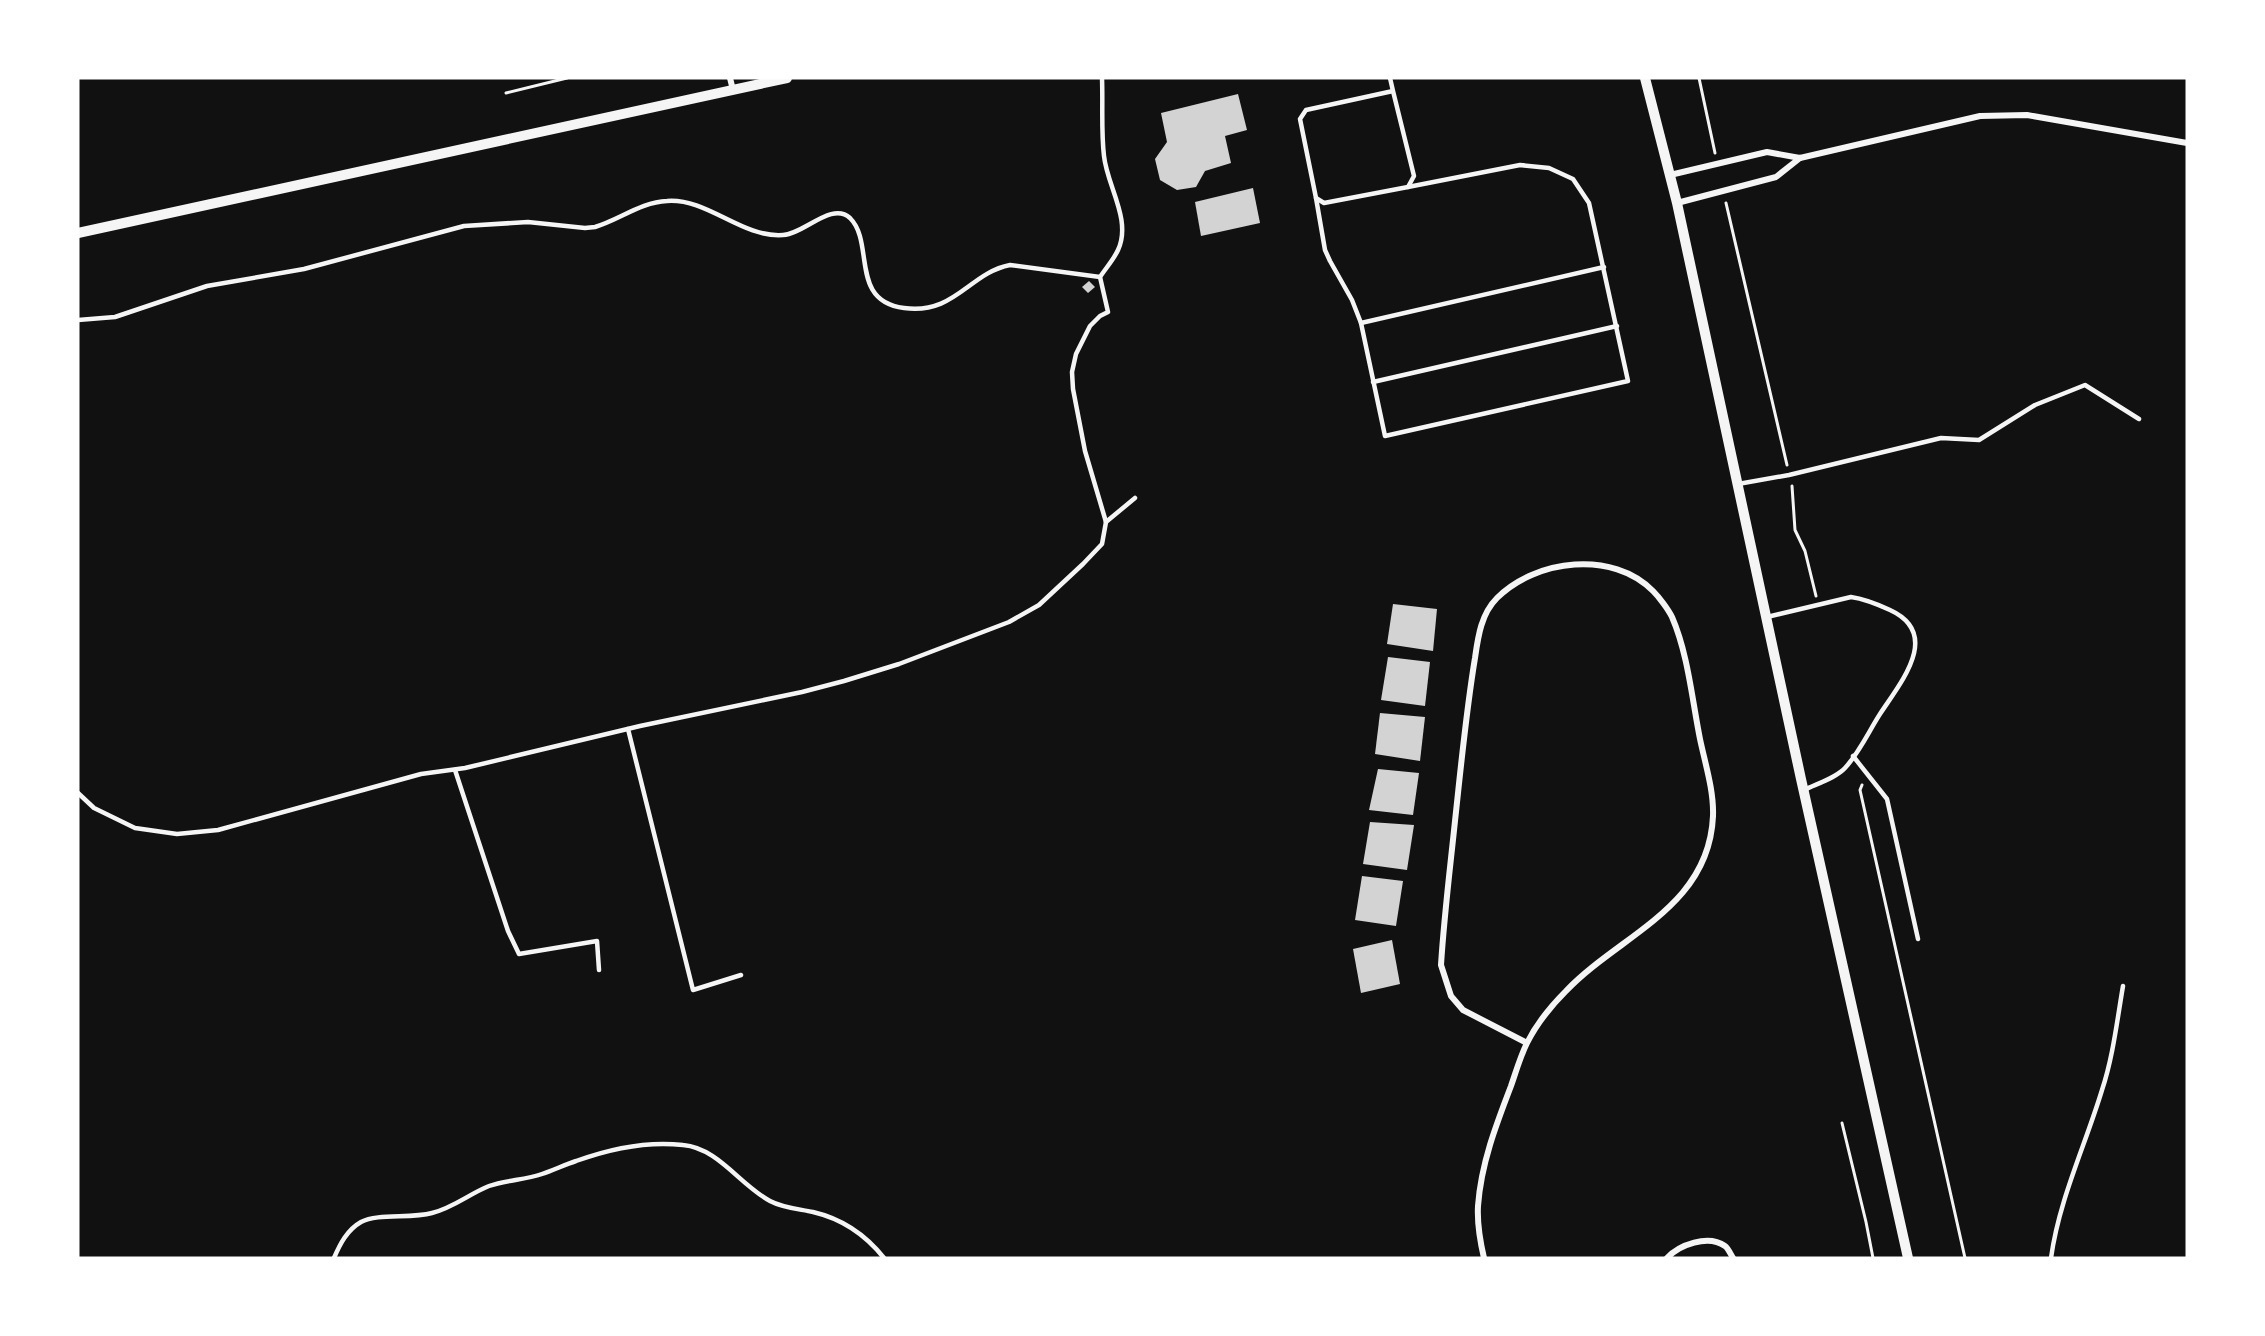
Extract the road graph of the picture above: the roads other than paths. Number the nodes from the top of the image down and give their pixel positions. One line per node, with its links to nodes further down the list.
1 (730, 78): 6 (street)
2 (1102, 78): 16 (lane)
3 (1390, 78): 7 (lane)
4 (1645, 78): 10 (street)
5 (781, 79): 6 (street)
6 (733, 90): 14 (street)
7 (1394, 90): 11 (lane); 12 (lane)
8 (2187, 143): 9 (street)
9 (1800, 158): 10 (street); 13 (street)
10 (1670, 175): 13 (street)
11 (1408, 187): 12 (lane); 15 (lane)
12 (1316, 198): 18 (lane)
13 (1677, 202): 22 (street)
14 (78, 233)
15 (1604, 267): 18 (lane); 19 (lane)
16 (1100, 277): 17 (lane); 24 (lane)
17 (78, 320)
18 (1361, 323): 20 (lane)
19 (1617, 326): 20 (lane); 20 (lane)
20 (1373, 382)
21 (2139, 419): 22 (lane)
22 (1738, 484): 25 (street)
23 (1135, 498): 24 (lane)
24 (1106, 522): 26 (lane)
25 (1767, 617): 27 (lane); 29 (street)
26 (628, 729): 28 (lane); 33 (lane)
27 (1853, 756): 29 (lane); 31 (lane)
28 (455, 770): 30 (lane); 32 (lane)
29 (1804, 790): 41 (street)
30 (78, 793)
31 (1918, 939)
32 (598, 969)
33 (741, 975)
34 (2123, 986): 42 (lane)
35 (1527, 1043): 35 (street); 38 (street)
36 (334, 1258): 37 (lane)
37 (884, 1258)
38 (1484, 1258)
39 (1667, 1258): 40 (street)
40 (1733, 1258)
41 (1908, 1258)
42 (2051, 1258)

